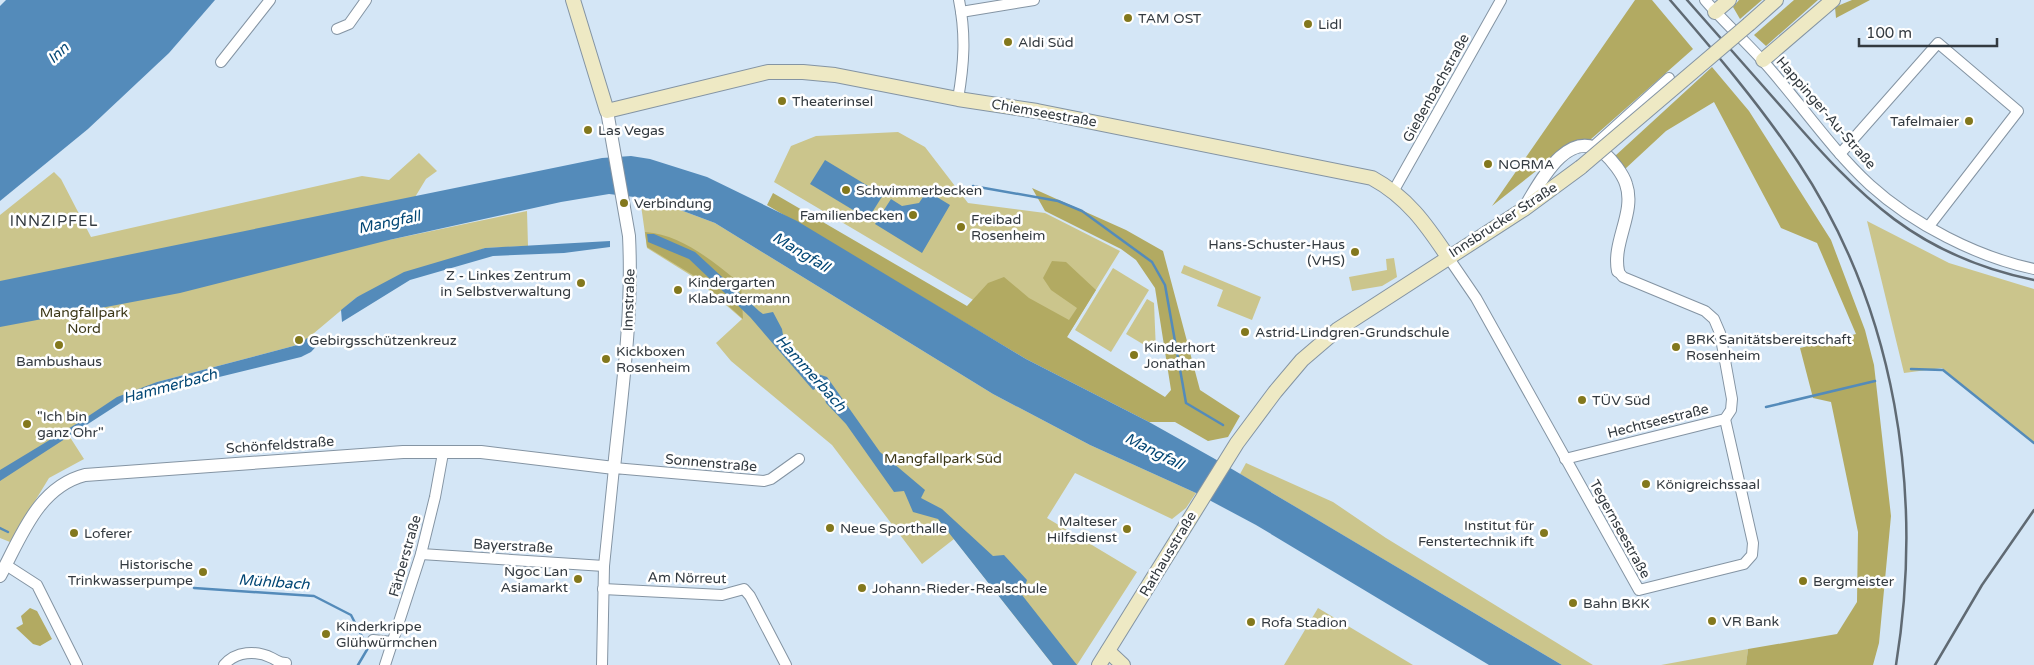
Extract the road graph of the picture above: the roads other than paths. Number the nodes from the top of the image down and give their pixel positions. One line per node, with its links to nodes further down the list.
1 (270, 0): 15 (street)
2 (366, 0): 13 (street)
3 (573, 0): 18 (main road, Innstraße)
4 (958, 0): 11 (street)
5 (1034, 0): 11 (street)
6 (1501, 0): 21 (street, Gießenbachstraße)
7 (1705, 0): 12 (street, Happinger-Au-Straße)
8 (1729, 0): 12 (main road)
9 (1776, 0): 22 (main road, Innsbrucker Straße, bridge)
10 (1833, 0): 14 (main road)
11 (961, 12): 17 (street)
12 (1715, 12): 14 (street, Happinger-Au-Straße)
13 (337, 29)
14 (1763, 60): 20 (street, Happinger-Au-Straße)
15 (220, 62)
16 (1669, 78): 19 (street)
17 (958, 99): 18 (main road, Chiemseestraße); 21 (main road, Chiemseestraße)
18 (607, 111): 32 (street, Innstraße)
19 (1594, 146): 22 (street); 26 (street)
20 (1840, 154): 23 (street, Happinger-Au-Straße); 23 (street)
21 (1394, 190): 24 (main road, Chiemseestraße)
22 (1524, 209): 24 (main road, Innsbrucker Straße)
23 (1929, 226): 25 (street, Happinger-Au-Straße)
24 (1448, 257): 28 (main road, Innsbrucker Straße); 30 (street, Tegernseestraße)
25 (2034, 269)
26 (1618, 271): 27 (street, Hechtseestraße)
27 (1725, 419): 30 (street, Hechtseestraße); 30 (street, Tegernseestraße)
28 (1237, 443): 39 (main road, Rathausstraße)
29 (443, 452): 32 (street, Schönfeldstraße); 33 (street, Färberstraße); 35 (street, Schönfeldstraße)
30 (1565, 458)
31 (799, 459): 32 (street, Sonnenstraße)
32 (614, 468): 34 (street, Innstraße)
33 (421, 554): 34 (street, Bayerstraße); 38 (street, Färberstraße)
34 (604, 566): 36 (street, Innstraße)
35 (3, 570): 41 (street)
36 (603, 589): 44 (street, Innstraße); 45 (street, Am Nörreut)
37 (373, 640): 38 (street)
38 (392, 642): 43 (street, Färberstraße)
39 (1108, 651): 46 (main road, Rathausstraße); 47 (main road)
40 (286, 662): 42 (street)
41 (77, 665)
42 (224, 665)
43 (385, 665)
44 (602, 665)
45 (786, 665)
46 (1099, 665)
47 (1122, 665)

